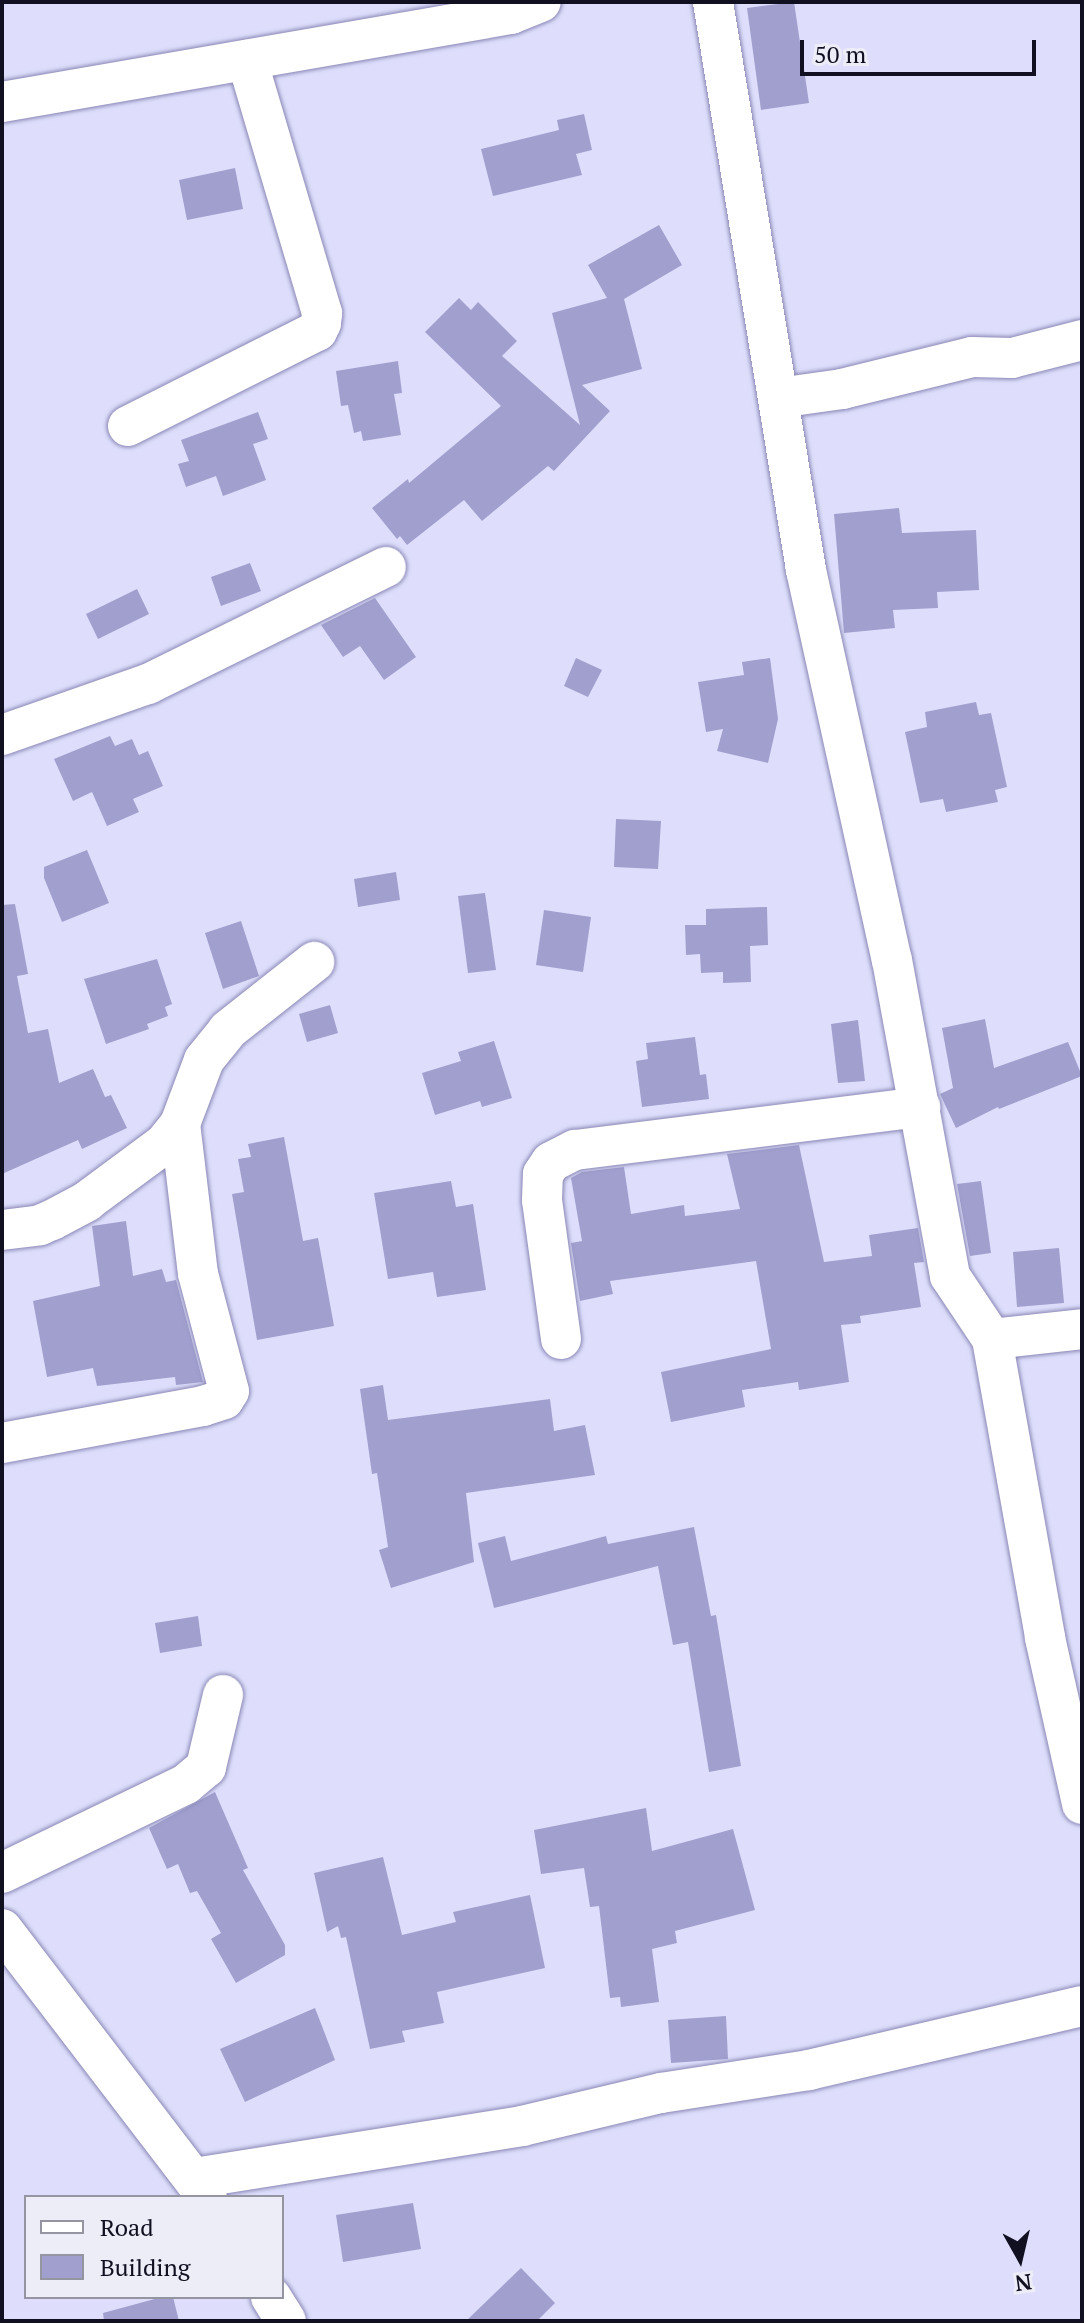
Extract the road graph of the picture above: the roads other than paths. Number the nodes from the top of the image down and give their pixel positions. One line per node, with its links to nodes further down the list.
1 (541, 2): 3 (street)
2 (713, 2): 6 (street)
3 (247, 60): 4 (street); 7 (street)
4 (2, 102)
5 (1082, 340): 6 (street)
6 (778, 398): 11 (street)
7 (128, 426)
8 (386, 567): 9 (street)
9 (2, 735)
10 (314, 962): 12 (street)
11 (920, 1107): 15 (street); 16 (street)
12 (180, 1124): 13 (street); 17 (street)
13 (2, 1230)
14 (1082, 1329): 16 (street)
15 (561, 1339)
16 (992, 1339): 19 (street)
17 (2, 1443)
18 (223, 1695): 20 (street)
19 (1082, 1804)
20 (2, 1873)
21 (2, 1929): 22 (street)
22 (18, 1976): 24 (street)
23 (1082, 2006): 24 (street)
24 (201, 2188)
25 (272, 2299): 26 (street)
26 (286, 2321)

